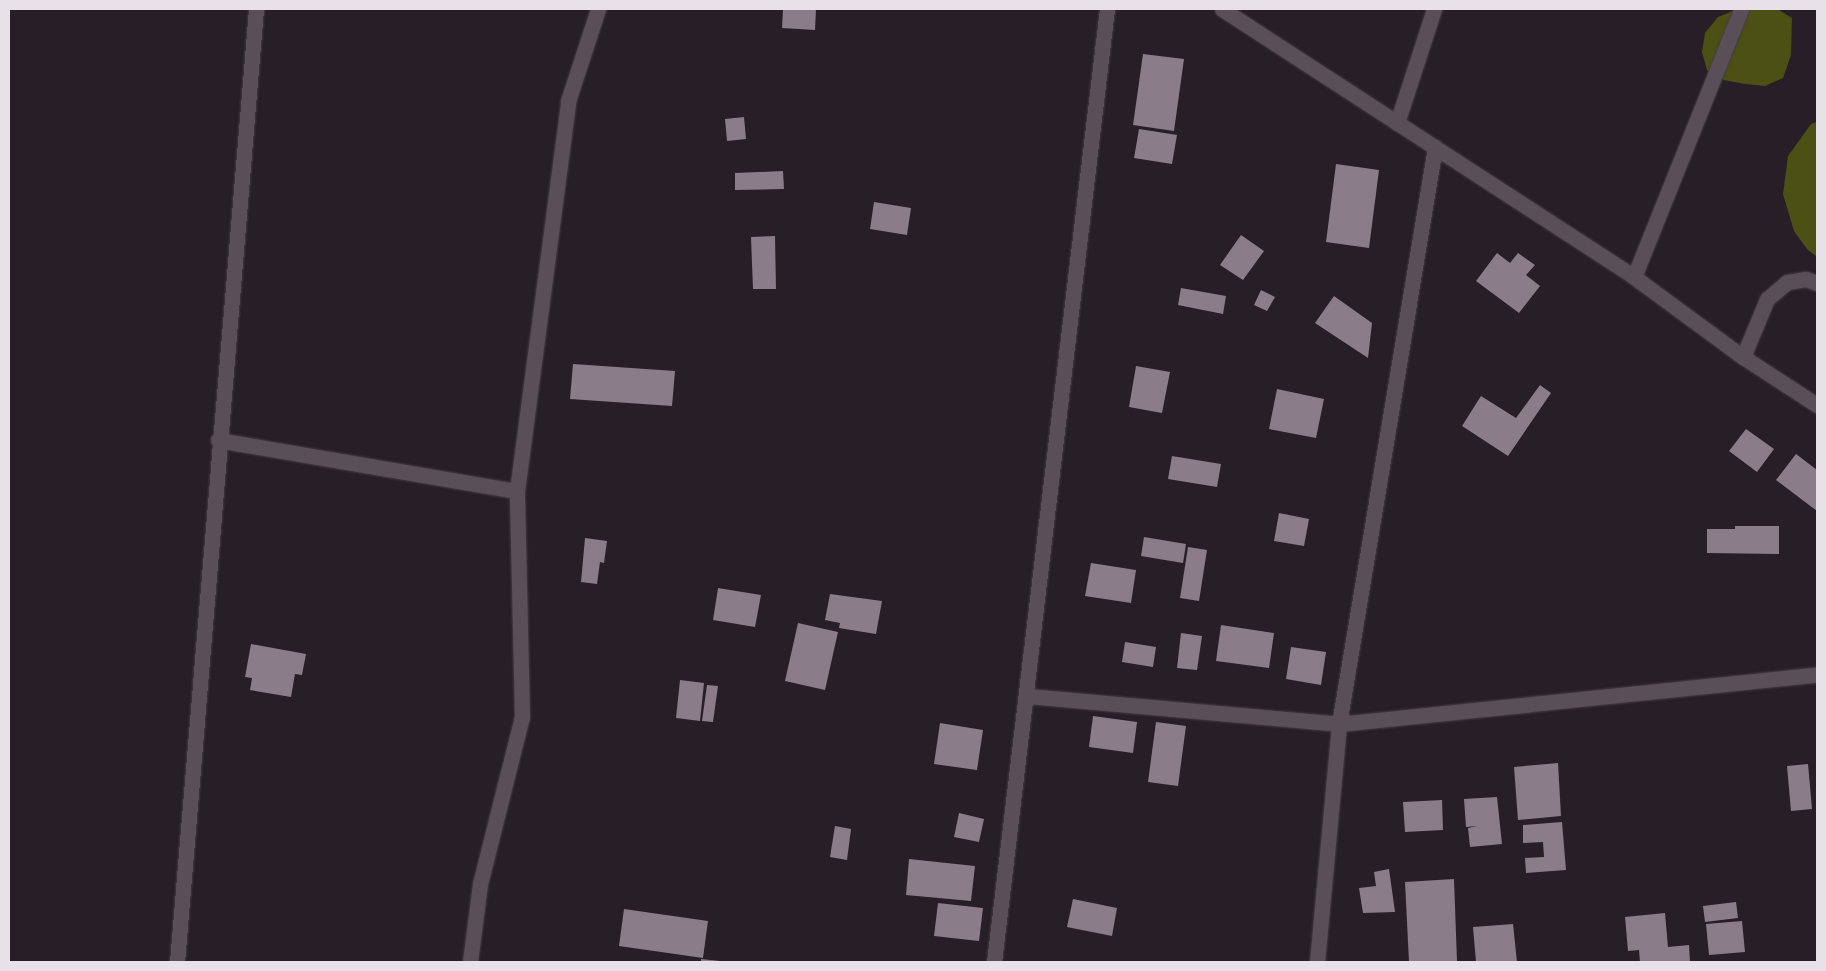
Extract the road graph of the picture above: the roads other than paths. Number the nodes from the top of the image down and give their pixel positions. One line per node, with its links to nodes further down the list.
1 (256, 9): 13 (street)
2 (598, 9): 14 (street)
3 (1107, 9): 16 (street)
4 (1222, 9): 7 (street)
5 (1434, 9): 7 (street)
6 (1741, 9): 9 (street)
7 (1397, 123): 8 (street)
8 (1434, 147): 9 (street); 17 (street)
9 (1634, 277): 11 (street)
10 (1817, 283): 11 (street)
11 (1742, 357): 12 (street)
12 (1817, 405)
13 (218, 440): 14 (street); 18 (street)
14 (517, 491): 19 (street)
15 (1817, 675): 17 (street)
16 (1028, 696): 17 (street); 20 (street)
17 (1339, 724): 21 (street)
18 (177, 962)
19 (470, 962)
20 (994, 962)
21 (1317, 962)

